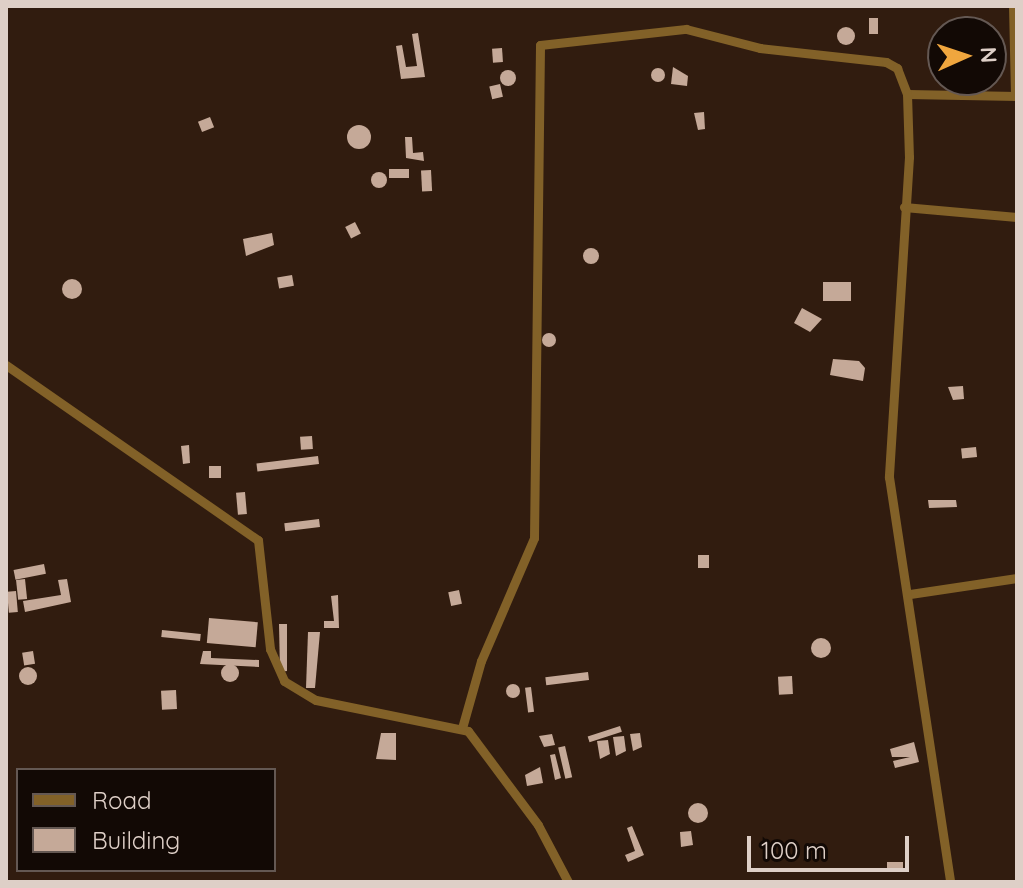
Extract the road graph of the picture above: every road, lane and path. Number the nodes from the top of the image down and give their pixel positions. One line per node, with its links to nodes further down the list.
1 (1013, 6): 3 (street)
2 (907, 94): 3 (street); 4 (street); 9 (street)
3 (1016, 96)
4 (904, 207): 5 (street); 8 (street)
5 (1017, 217)
6 (6, 365): 9 (street)
7 (1017, 578): 8 (street)
8 (910, 594): 11 (street)
9 (462, 728): 10 (street)
10 (568, 882)
11 (950, 882)

